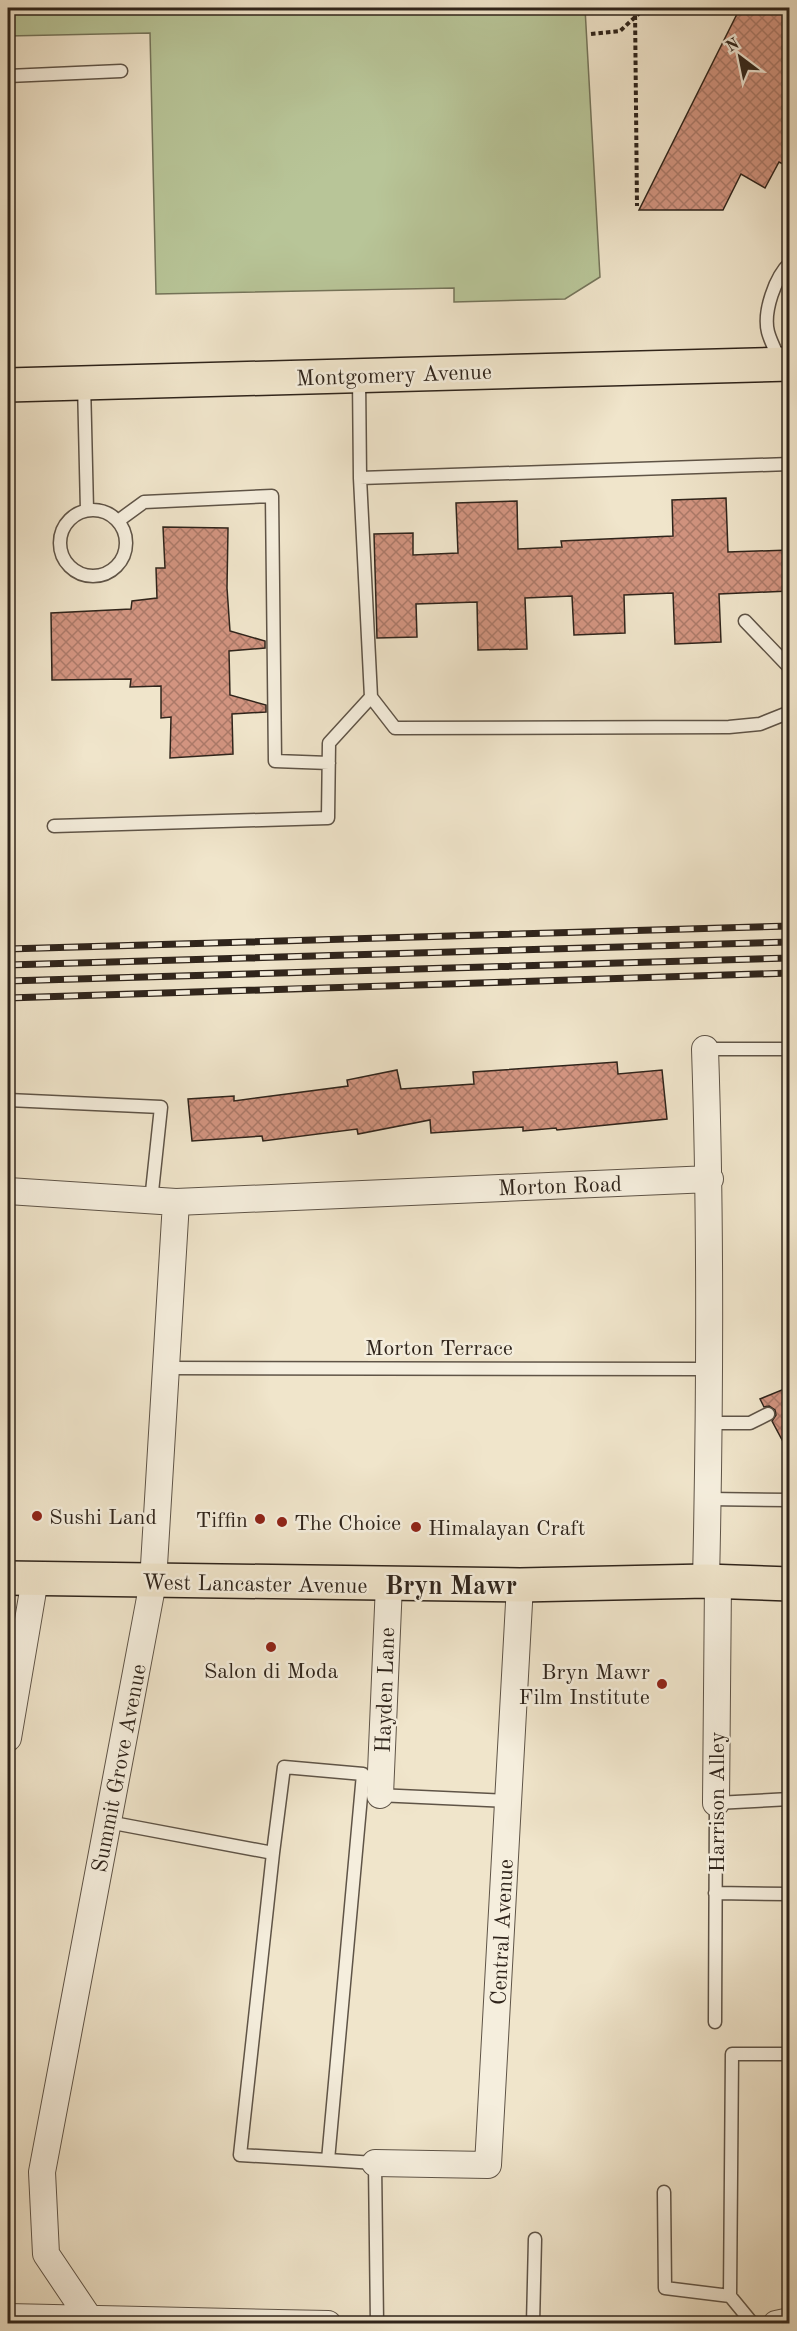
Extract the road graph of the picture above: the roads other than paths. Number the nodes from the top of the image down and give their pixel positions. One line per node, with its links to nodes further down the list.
1 (121, 71): 2 (lane)
2 (8, 76)
3 (789, 263): 4 (lane)
4 (787, 358): 5 (main road, Montgomery Avenue)
5 (359, 375): 6 (main road, Montgomery Avenue); 9 (lane)
6 (84, 382): 7 (main road, Montgomery Avenue); 10 (lane)
7 (8, 386)
8 (789, 464): 9 (lane)
9 (360, 478): 14 (lane)
10 (87, 510): 11 (lane); 11 (lane)
11 (118, 521): 16 (lane)
12 (745, 621): 13 (lane)
13 (789, 668)
14 (371, 697): 15 (lane); 16 (lane)
15 (789, 712)
16 (328, 764): 17 (lane)
17 (54, 826)
18 (705, 1049): 19 (lane); 21 (street)
19 (789, 1049)
20 (8, 1100): 23 (lane)
21 (710, 1179): 23 (street, Morton Road); 25 (street)
22 (8, 1191): 23 (street, Morton Road)
23 (164, 1201): 24 (street, Summit Grove Avenue)
24 (167, 1368): 25 (lane, Morton Terrace); 32 (street, Summit Grove Avenue)
25 (711, 1369): 27 (street)
26 (768, 1414): 27 (lane)
27 (710, 1423): 28 (street)
28 (708, 1498): 29 (lane); 31 (street)
29 (789, 1500)
30 (21, 1579): 32 (main road, West Lancaster Avenue); 36 (street)
31 (712, 1581): 34 (main road, West Lancaster Avenue); 35 (main road, West Lancaster Avenue); 40 (street, Harrison Alley)
32 (153, 1582): 33 (main road, West Lancaster Avenue); 41 (street, Summit Grove Avenue)
33 (389, 1584): 35 (main road, West Lancaster Avenue); 37 (street, Hayden Lane)
34 (789, 1584)
35 (520, 1585): 39 (street, Central Avenue)
36 (8, 1738)
37 (370, 1795): 39 (lane); 42 (lane); 47 (lane)
38 (789, 1799): 40 (lane)
39 (509, 1801): 48 (street, Central Avenue)
40 (716, 1803): 43 (lane, Harrison Alley)
41 (108, 1822): 42 (lane); 53 (street, Summit Grove Avenue)
42 (273, 1853): 47 (lane)
43 (716, 1893): 44 (lane); 45 (lane, Harrison Alley)
44 (789, 1894)
45 (715, 2022)
46 (789, 2054): 51 (lane)
47 (328, 2160): 48 (lane)
48 (375, 2163): 58 (lane)
49 (664, 2192): 51 (lane)
50 (535, 2239): 59 (lane)
51 (730, 2296): 60 (lane)
52 (8, 2317): 53 (street)
53 (89, 2318): 55 (street)
54 (789, 2321): 56 (street)
55 (206, 2322): 57 (street)
56 (777, 2323)
57 (328, 2324)
58 (377, 2324)
59 (533, 2324)
60 (753, 2324)

